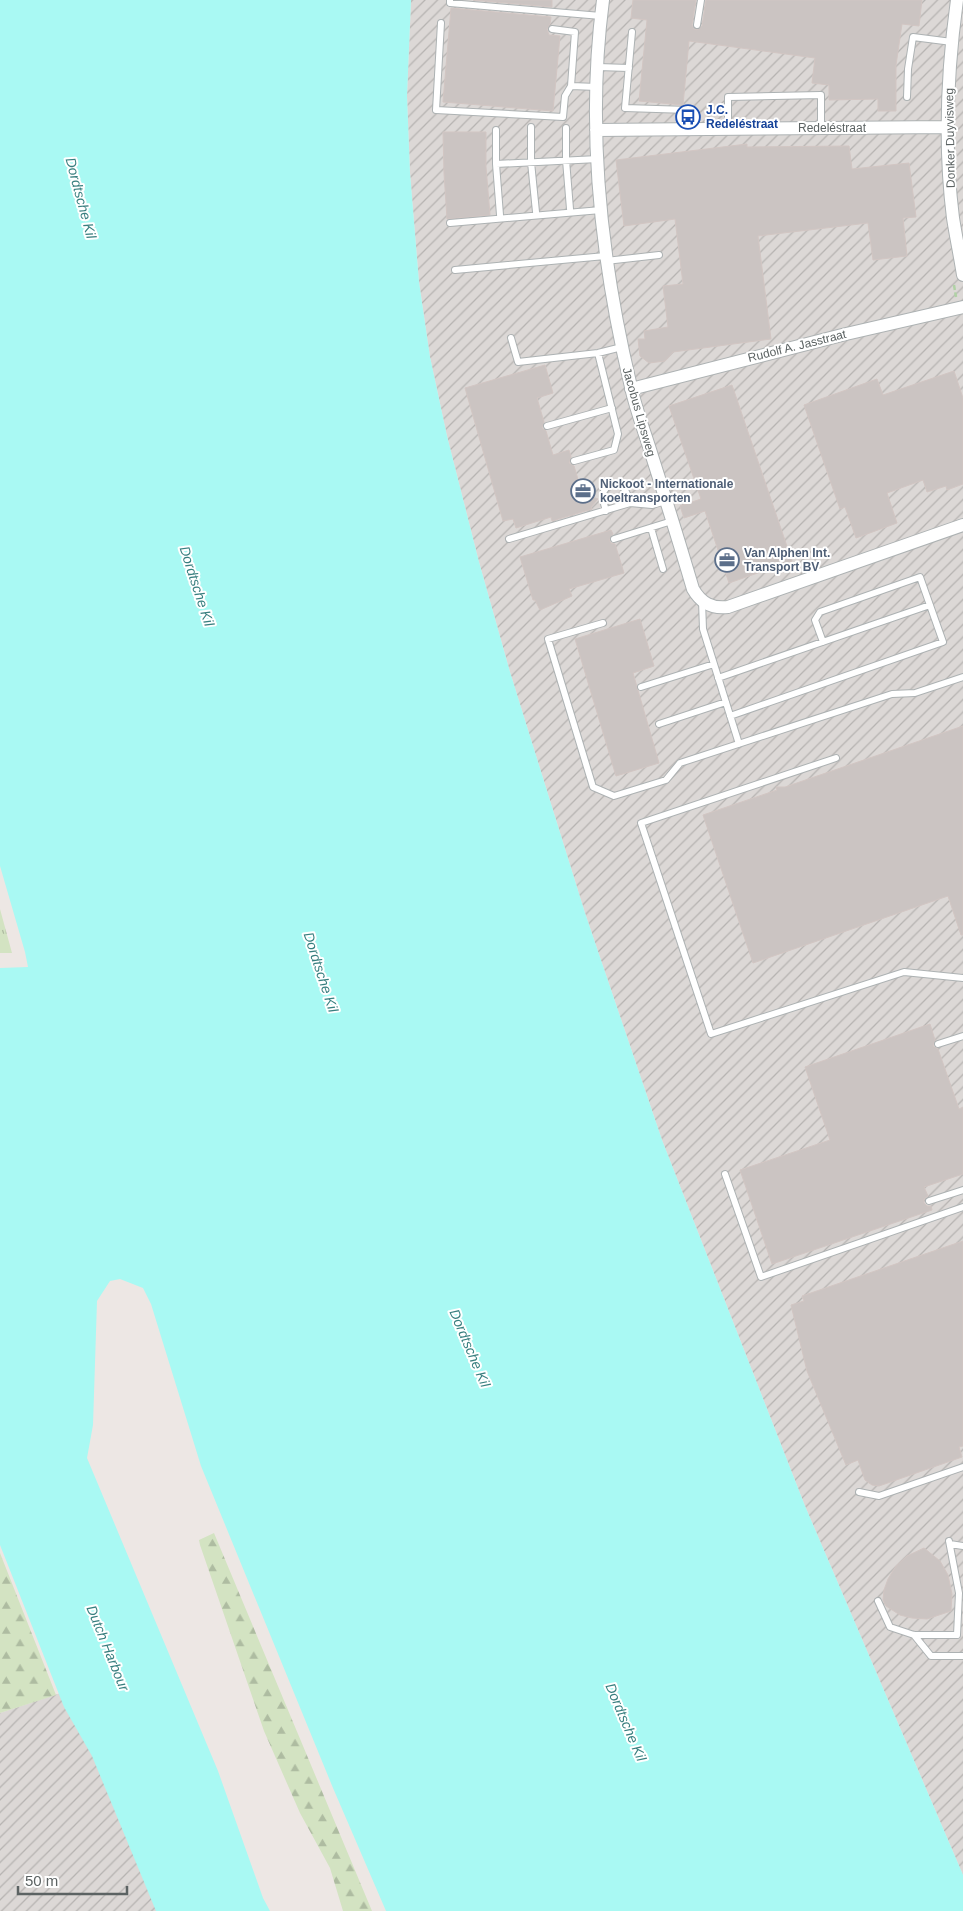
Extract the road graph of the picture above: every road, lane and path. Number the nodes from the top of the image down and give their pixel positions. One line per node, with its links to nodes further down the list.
1 (450, 0): 5 (lane)
2 (603, 0): 5 (street, Jacobus Lipsweg)
3 (701, 0): 7 (lane)
4 (957, 0): 10 (street, Donker Duyvisweg)
5 (601, 16): 11 (street, Jacobus Lipsweg)
6 (440, 23): 13 (lane)
7 (697, 25)
8 (552, 29): 13 (lane)
9 (632, 32): 12 (lane)
10 (952, 42): 15 (lane); 18 (street, Donker Duyvisweg)
11 (598, 67): 12 (lane); 14 (street, Jacobus Lipsweg)
12 (628, 68): 16 (lane)
13 (571, 86): 14 (lane)
14 (597, 87): 23 (street, Jacobus Lipsweg)
15 (907, 97)
16 (688, 110)
17 (531, 127): 26 (lane)
18 (948, 127): 20 (street, Redeléstraat); 36 (street, Donker Duyvisweg)
19 (566, 128): 25 (lane)
20 (821, 128): 21 (street, Redeléstraat); 21 (lane)
21 (728, 129): 23 (street, Redeléstraat)
22 (496, 130): 27 (lane)
23 (596, 130): 24 (street, Jacobus Lipsweg)
24 (598, 159): 25 (lane); 29 (street, Jacobus Lipsweg)
25 (566, 160): 26 (lane); 28 (lane)
26 (531, 162): 27 (lane); 30 (lane)
27 (496, 164): 31 (lane)
28 (570, 209)
29 (602, 210): 32 (lane); 34 (street, Jacobus Lipsweg)
30 (536, 212)
31 (500, 215)
32 (450, 223)
33 (659, 254): 34 (lane)
34 (606, 258): 35 (lane); 39 (street, Jacobus Lipsweg)
35 (455, 270)
36 (963, 275)
37 (963, 307): 41 (street, Rudolf A. Jasstraat)
38 (511, 338): 40 (lane)
39 (622, 347): 40 (lane); 41 (street, Jacobus Lipsweg)
40 (598, 353): 42 (lane)
41 (631, 389): 45 (street, Jacobus Lipsweg)
42 (612, 408): 43 (lane); 44 (lane)
43 (547, 426)
44 (574, 461)
45 (666, 501): 46 (lane); 48 (street, Jacobus Lipsweg)
46 (630, 503): 47 (lane); 47 (lane)
47 (606, 510): 51 (lane)
48 (672, 522): 50 (lane); 54 (street, Jacobus Lipsweg)
49 (963, 525): 54 (street)
50 (651, 528): 52 (lane); 53 (lane)
51 (509, 539)
52 (614, 539)
53 (663, 569)
54 (702, 601): 58 (lane)
55 (930, 605): 57 (lane); 57 (lane); 63 (lane)
56 (603, 623): 65 (lane)
57 (823, 642): 60 (lane)
58 (714, 664): 60 (lane); 61 (lane)
59 (963, 677): 65 (lane)
60 (718, 678): 62 (lane)
61 (641, 687)
62 (726, 702): 63 (lane); 64 (lane)
63 (730, 716): 65 (lane)
64 (659, 724)
65 (739, 744)
66 (836, 758): 67 (lane)
67 (963, 978)
68 (963, 1036): 69 (lane)
69 (938, 1044)
70 (725, 1174): 73 (lane)
71 (963, 1190): 72 (lane)
72 (929, 1201)
73 (963, 1207)
74 (963, 1467): 75 (lane)
75 (859, 1492)
76 (963, 1546): 78 (lane)
77 (878, 1601): 78 (lane)
78 (914, 1635): 79 (lane)
79 (963, 1656)

